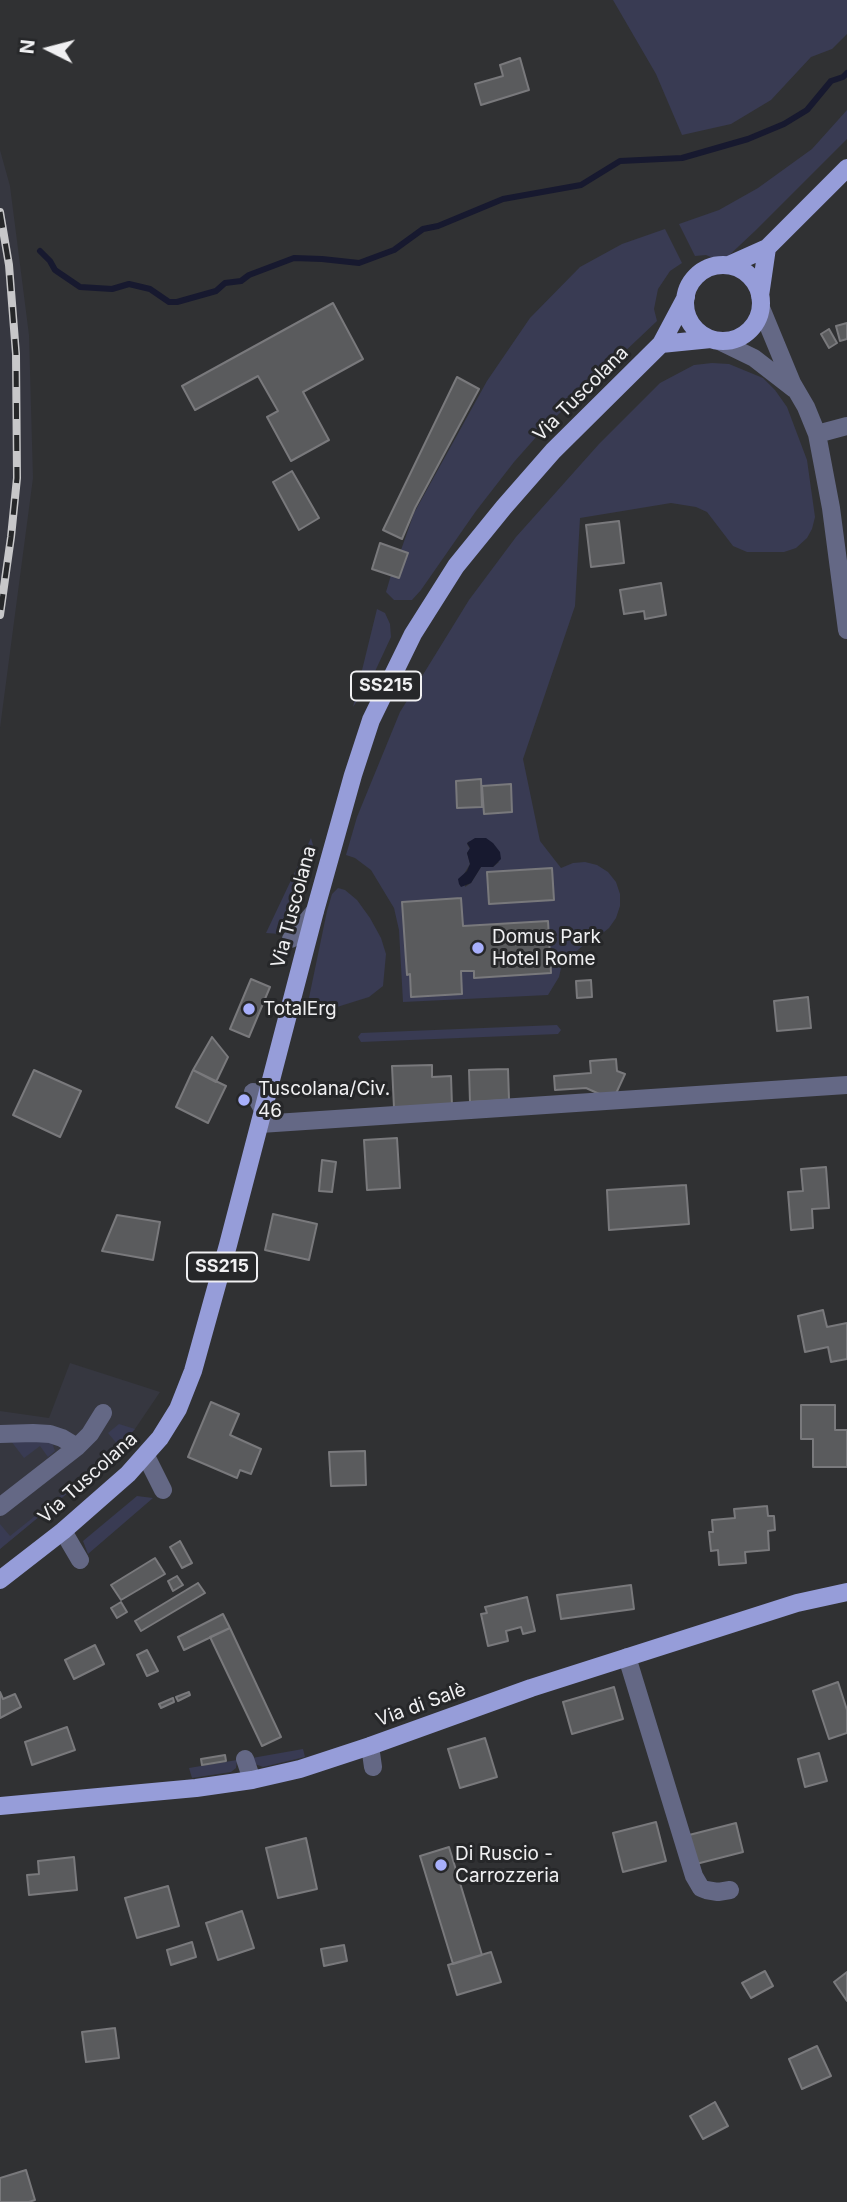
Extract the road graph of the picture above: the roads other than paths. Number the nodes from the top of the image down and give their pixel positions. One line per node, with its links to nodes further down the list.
1 (847, 168): 2 (main road)
2 (767, 248): 3 (main road); 5 (main road)
3 (729, 265): 4 (main road); 5 (main road)
4 (686, 297): 6 (main road); 7 (main road, Via Tuscolana)
5 (761, 302): 6 (main road); 8 (street)
6 (715, 340): 7 (main road); 8 (street)
7 (662, 344): 12 (main road, Via Tuscolana / SS215)
8 (797, 391): 10 (street)
9 (847, 426): 10 (street)
10 (817, 434): 11 (street)
11 (847, 630)
12 (315, 911): 13 (street); 16 (main road, Via Tuscolana / SS215)
13 (291, 939)
14 (847, 1085): 16 (street)
15 (253, 1092): 16 (street)
16 (262, 1117): 20 (main road, Via Tuscolana / SS215)
17 (103, 1413): 19 (street)
18 (0, 1434): 19 (street)
19 (77, 1447): 22 (street)
20 (146, 1456): 21 (street); 23 (main road, Via Tuscolana / SS215)
21 (163, 1490)
22 (0, 1507)
23 (63, 1531): 24 (street); 25 (main road, Via Tuscolana / SS215)
24 (80, 1560)
25 (0, 1580)
26 (847, 1592): 27 (main road, Via di Salè)
27 (627, 1657): 28 (main road, Via di Salè); 33 (street)
28 (370, 1746): 30 (street); 31 (main road, Via di Salè)
29 (244, 1759): 31 (street)
30 (373, 1767)
31 (252, 1780): 32 (main road, Via di Salè)
32 (0, 1806)
33 (730, 1890)

